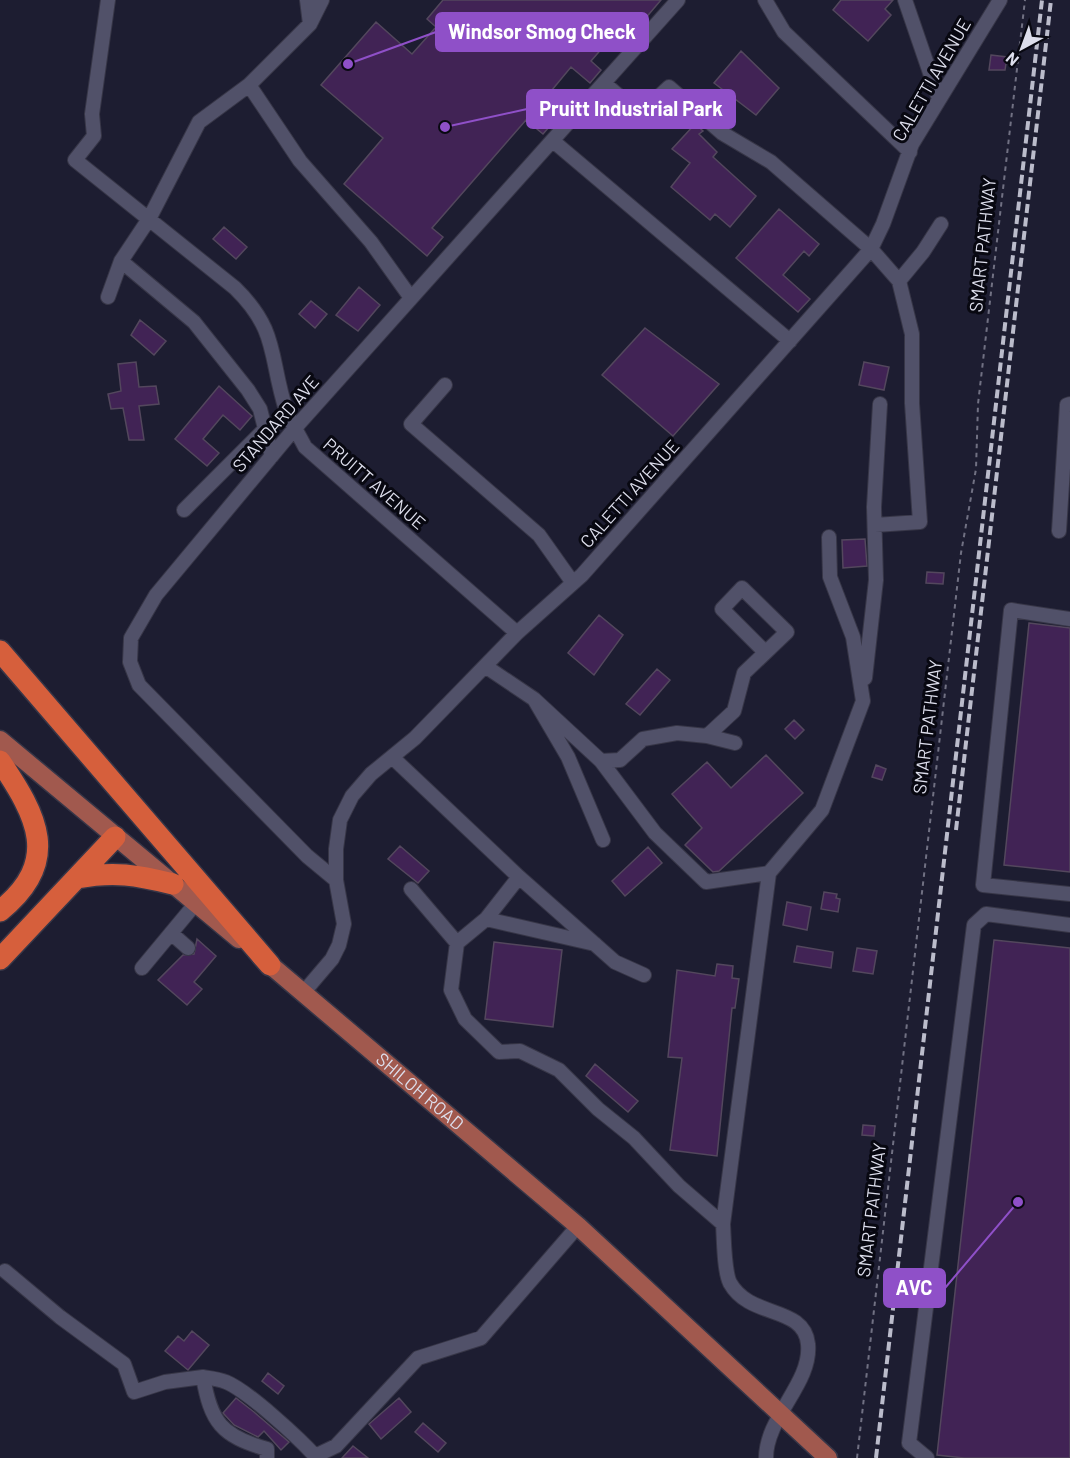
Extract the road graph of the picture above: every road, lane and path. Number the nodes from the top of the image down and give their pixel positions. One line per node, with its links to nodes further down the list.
1 (108, 0): 15 (street, PRUITT AVENUE)
2 (307, 0): 9 (street)
3 (322, 0): 9 (street)
4 (678, 0): 10 (street, STANDARD AVE)
5 (765, 0): 14 (street)
6 (905, 0): 12 (street)
7 (1000, 0): 12 (street, CALETTI AVENUE)
8 (1025, 0): 78 (path, SMART PATHWAY)
9 (310, 24): 11 (street)
10 (604, 83): 13 (street, STANDARD AVE); 17 (street)
11 (249, 85): 15 (street); 21 (street)
12 (939, 99): 14 (street, CALETTI AVENUE)
13 (553, 141): 21 (street, STANDARD AVE); 22 (street)
14 (910, 152): 17 (street, CALETTI AVENUE)
15 (149, 219): 18 (street); 26 (street, PRUITT AVENUE)
16 (941, 224): 19 (street)
17 (871, 249): 19 (street); 22 (street, CALETTI AVENUE)
18 (121, 261): 20 (street); 27 (street)
19 (899, 281): 30 (street)
20 (108, 297)
21 (411, 298): 26 (street, STANDARD AVE)
22 (790, 341): 33 (street, CALETTI AVENUE)
23 (445, 385): 33 (street)
24 (880, 404): 30 (street)
25 (1070, 404): 31 (street)
26 (295, 428): 28 (street, STANDARD AVE); 35 (street, PRUITT AVENUE)
27 (265, 429): 28 (street); 29 (street)
28 (272, 456): 52 (street, STANDARD AVE)
29 (184, 510)
30 (875, 525): 40 (street)
31 (1059, 531)
32 (829, 537): 40 (street)
33 (573, 583): 35 (street, CALETTI AVENUE)
34 (1070, 619): 55 (street)
35 (517, 633): 38 (street, CALETTI AVENUE)
36 (0, 651): 65 (highway)
37 (765, 652): 37 (street); 41 (street)
38 (485, 666): 39 (street); 44 (street, CALETTI AVENUE)
39 (534, 699): 46 (street); 48 (street)
40 (863, 701): 49 (street)
41 (707, 736): 43 (street); 46 (street)
42 (0, 740): 47 (main road, SHILOH ROAD)
43 (735, 743)
44 (392, 757): 50 (street); 52 (street, CALETTI AVENUE)
45 (0, 761): 57 (highway)
46 (601, 761): 49 (street)
47 (115, 837): 51 (highway); 53 (main road, SHILOH ROAD)
48 (603, 840)
49 (769, 873): 69 (street)
50 (519, 877): 58 (street); 62 (street)
51 (77, 878): 53 (highway); 64 (highway)
52 (336, 879): 68 (street, CALETTI AVENUE)
53 (173, 884): 56 (main road, SHILOH ROAD)
54 (411, 889): 61 (street)
55 (1070, 894)
56 (196, 903): 60 (street); 65 (main road, SHILOH ROAD)
57 (0, 911)
58 (486, 919): 61 (street); 62 (street)
59 (1070, 925): 79 (street)
60 (171, 933): 63 (street); 66 (street)
61 (458, 943): 69 (street)
62 (597, 945): 67 (street)
63 (188, 948)
64 (0, 959)
65 (270, 965): 68 (main road, SHILOH ROAD)
66 (142, 968)
67 (644, 975)
68 (303, 993): 70 (main road, SHILOH ROAD)
69 (723, 1224): 73 (street)
70 (578, 1226): 73 (main road, SHILOH ROAD); 74 (street)
71 (5, 1271): 72 (street)
72 (203, 1377): 74 (street); 75 (street)
73 (780, 1414): 76 (street); 77 (main road, SHILOH ROAD)
74 (316, 1457)
75 (267, 1458)
76 (766, 1458)
77 (828, 1458)
78 (857, 1458)
79 (927, 1458)

